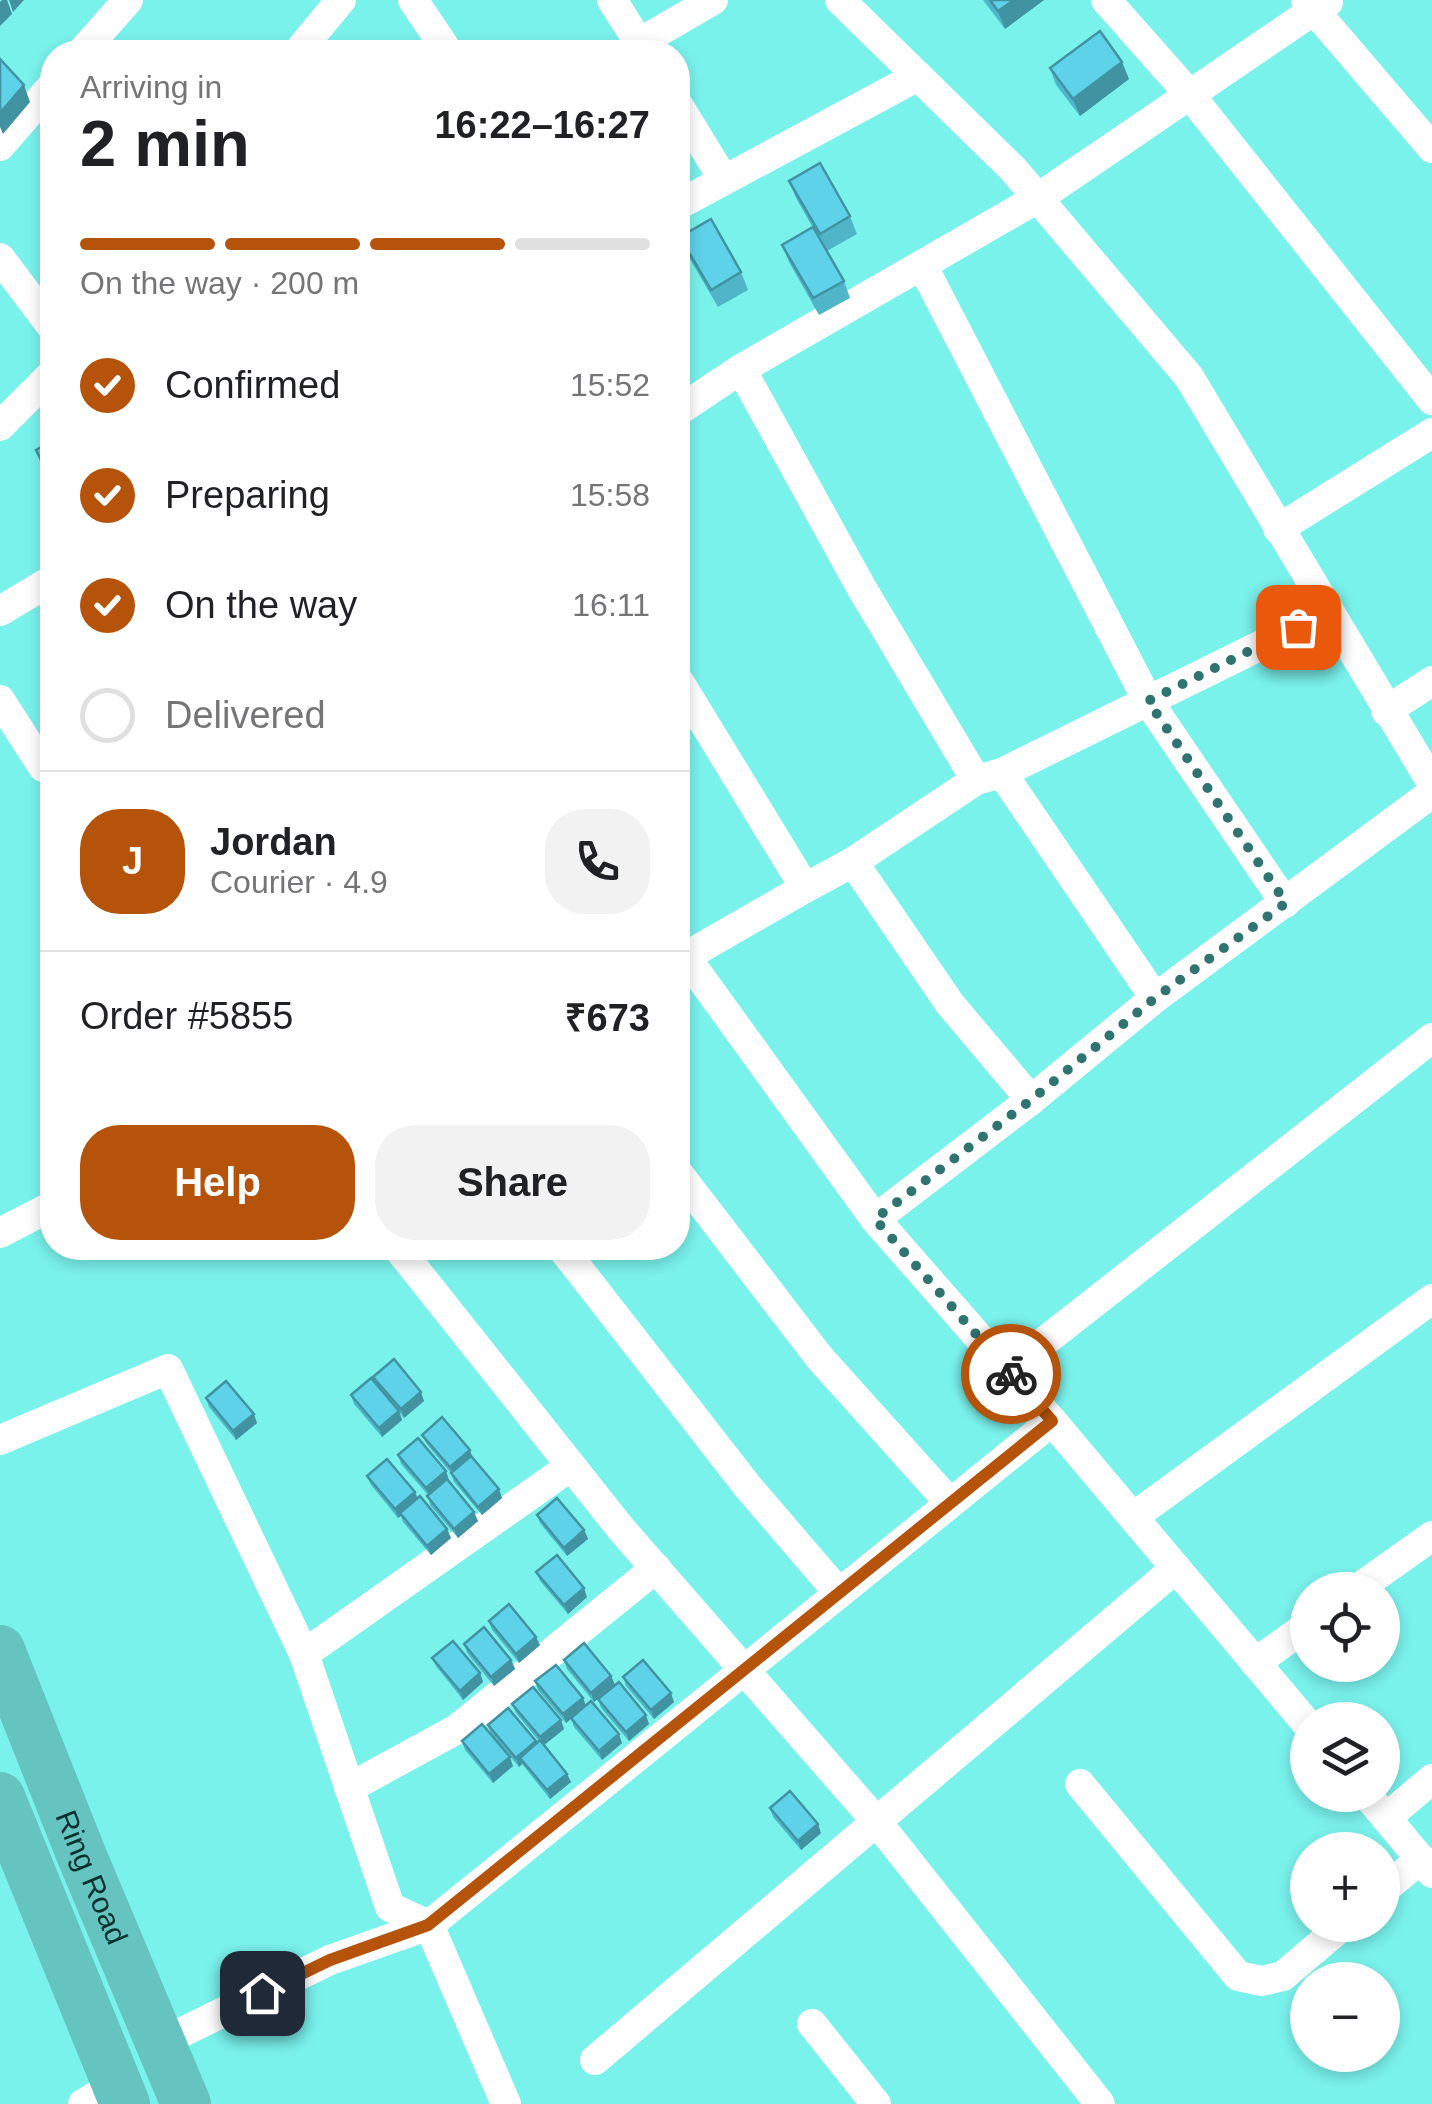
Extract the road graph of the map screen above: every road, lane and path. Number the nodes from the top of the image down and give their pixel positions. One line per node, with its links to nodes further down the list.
1 (128, 0): 9 (street)
2 (341, 0): 10 (street)
3 (414, 0): 11 (street)
4 (612, 0): 12 (street)
5 (714, 0): 13 (street)
6 (840, 0): 14 (street)
7 (1106, 0): 15 (street)
8 (1317, 3): 15 (street); 19 (street)
9 (93, 40)
10 (308, 40)
11 (440, 40)
12 (637, 40)
13 (654, 40)
14 (918, 76): 20 (street); 22 (street)
15 (1190, 95): 22 (street); 28 (street)
16 (40, 100): 18 (street)
17 (690, 125): 20 (street)
18 (0, 146)
19 (1432, 148)
20 (724, 180): 21 (street)
21 (690, 198)
22 (1038, 198): 24 (street); 32 (street)
23 (0, 258): 25 (street)
24 (922, 265): 26 (street); 39 (street)
25 (40, 311)
26 (741, 369): 29 (street); 42 (street)
27 (40, 386): 30 (street)
28 (1432, 400)
29 (690, 403)
30 (0, 426)
31 (1432, 434): 32 (street)
32 (1278, 529): 35 (street)
33 (40, 587): 34 (street)
34 (0, 611)
35 (1328, 612): 39 (street); 40 (street)
36 (1432, 681): 40 (street)
37 (0, 700): 41 (street)
38 (690, 700): 46 (street)
39 (1148, 701): 42 (street); 47 (street)
40 (1386, 711): 43 (street)
41 (40, 759)
42 (989, 777): 45 (street); 50 (street)
43 (1432, 783)
44 (1432, 793): 47 (street)
45 (854, 862): 46 (street); 52 (street)
46 (805, 888): 48 (street)
47 (1286, 903): 50 (street)
48 (690, 953)
49 (690, 970): 55 (street)
50 (1155, 998): 52 (street)
51 (1432, 1038): 60 (street)
52 (1031, 1100): 55 (street)
53 (690, 1189): 64 (street)
54 (40, 1212): 56 (street)
55 (875, 1219): 60 (street)
56 (0, 1233)
57 (408, 1260): 63 (street)
58 (571, 1260): 70 (street)
59 (1432, 1299): 65 (street)
60 (1008, 1370): 61 (street)
61 (1052, 1421): 64 (street); 65 (street)
62 (0, 1440): 73 (street)
63 (571, 1466): 67 (street); 73 (street)
64 (950, 1504): 70 (street)
65 (1133, 1518): 68 (street)
66 (1432, 1536): 69 (street)
67 (656, 1568): 75 (street); 79 (street)
68 (1176, 1568): 74 (street); 83 (street)
69 (1381, 1572)
70 (838, 1593): 75 (street)
71 (1290, 1638): 74 (street)
72 (0, 1650): 89 (highway, Ring Road)
73 (304, 1654): 79 (street)
74 (1255, 1663): 76 (street)
75 (744, 1670): 83 (street); 86 (street)
76 (1290, 1703)
77 (1432, 1779): 80 (street)
78 (1080, 1784): 87 (street)
79 (350, 1788): 86 (street)
80 (1400, 1794)
81 (0, 1796): 91 (highway, Ring Road)
82 (1381, 1812): 84 (street)
83 (877, 1822): 90 (street); 95 (street)
84 (1426, 1866): 85 (street)
85 (1400, 1881)
86 (428, 1925): 89 (street); 93 (street)
87 (1323, 1942)
88 (812, 2024): 94 (street)
89 (160, 2043): 92 (highway, Ring Road)
90 (595, 2060)
91 (108, 2097)
92 (186, 2104)
93 (506, 2104)
94 (876, 2104)
95 (1100, 2104)

